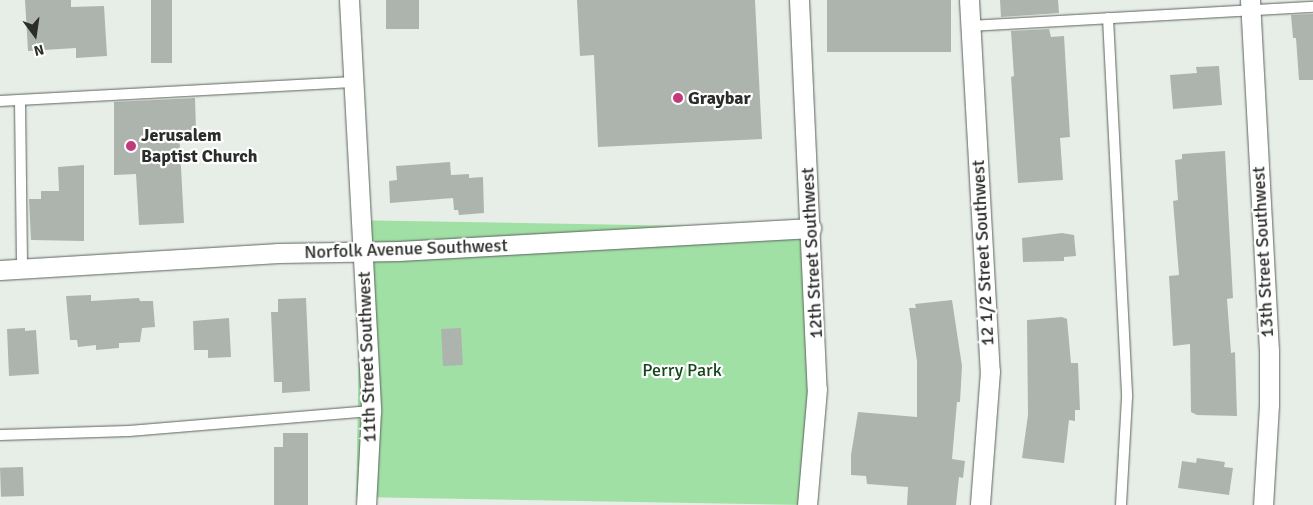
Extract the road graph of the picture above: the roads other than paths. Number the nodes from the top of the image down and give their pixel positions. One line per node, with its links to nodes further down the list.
1 (349, 0): 8 (street, 11th Street Southwest)
2 (799, 0): 11 (street, 12th Street Southwest)
3 (969, 0): 7 (street, 12 1/2 Street Southwest)
4 (1250, 4): 5 (lane); 6 (lane); 21 (street, 13th Street Southwest)
5 (1313, 6)
6 (1108, 18): 7 (lane); 20 (lane)
7 (970, 26): 19 (street, 12 1/2 Street Southwest)
8 (352, 82): 9 (lane); 12 (street, 11th Street Southwest)
9 (20, 100): 10 (lane); 13 (lane)
10 (0, 101)
11 (811, 228): 12 (street, Norfolk Avenue Southwest); 18 (street, 12th Street Southwest)
12 (362, 251): 13 (street, Norfolk Avenue Southwest); 15 (street, 11th Street Southwest)
13 (22, 269): 14 (street, Norfolk Avenue Southwest)
14 (0, 270)
15 (371, 411): 16 (lane); 17 (street, 11th Street Southwest)
16 (0, 435)
17 (366, 505)
18 (807, 505)
19 (980, 505)
20 (1121, 505)
21 (1263, 505)

